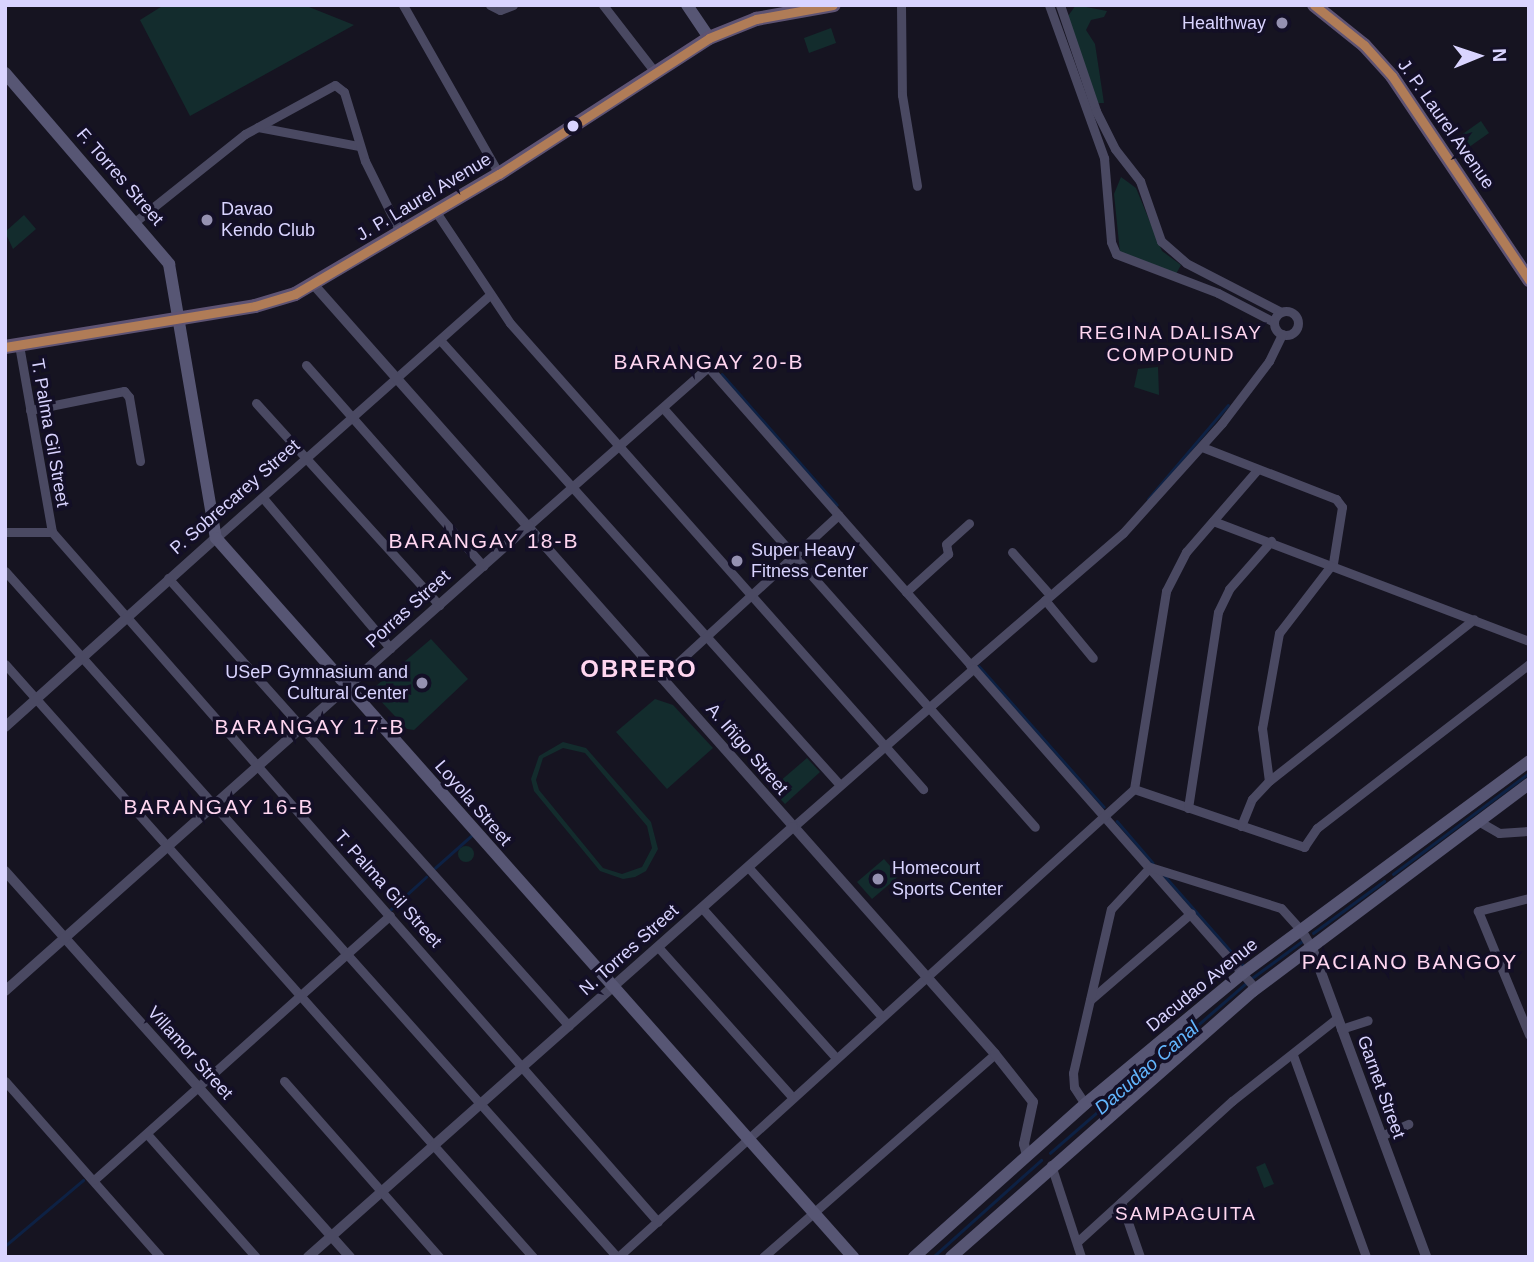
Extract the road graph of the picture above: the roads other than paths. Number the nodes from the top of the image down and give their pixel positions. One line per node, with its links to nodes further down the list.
1 (403, 5): 16 (street)
2 (491, 5): 3 (street)
3 (513, 5)
4 (603, 5): 12 (street)
5 (687, 5): 11 (main road)
6 (834, 5): 11 (main road, J. P. Laurel Avenue)
7 (901, 5): 17 (street)
8 (1049, 5): 22 (street)
9 (1060, 5): 21 (street)
10 (1314, 5): 23 (main road, J. P. Laurel Avenue)
11 (709, 38): 12 (main road, J. P. Laurel Avenue)
12 (655, 72): 16 (main road, J. P. Laurel Avenue)
13 (5, 73): 19 (main road, F. Torres Street)
14 (258, 127): 15 (street); 15 (street); 19 (street)
15 (359, 146): 20 (street)
16 (499, 174): 18 (main road, J. P. Laurel Avenue)
17 (917, 186)
18 (436, 212): 20 (main road, J. P. Laurel Avenue); 25 (street)
19 (135, 221): 27 (main road, F. Torres Street)
20 (401, 234): 24 (main road, J. P. Laurel Avenue)
21 (1186, 263): 22 (street); 26 (street)
22 (1179, 279): 28 (street)
23 (1529, 280)
24 (314, 285): 27 (main road, J. P. Laurel Avenue); 33 (street, A. Iñigo Street)
25 (489, 296): 30 (street, P. Sobrecarey Street); 38 (street)
26 (1281, 312): 28 (street); 29 (street)
27 (181, 319): 31 (main road, J. P. Laurel Avenue); 51 (main road)
28 (1274, 322): 29 (street)
29 (1282, 334): 39 (street, N. Torres Street)
30 (440, 340): 33 (street, P. Sobrecarey Street); 43 (street)
31 (12, 346): 36 (street, T. Palma Gil Street)
32 (306, 365): 37 (street)
33 (398, 379): 37 (street, P. Sobrecarey Street); 48 (street, A. Iñigo Street)
34 (256, 403): 40 (street)
35 (663, 408): 38 (street, Porras Street); 45 (street, Porras Street); 54 (street)
36 (30, 410): 41 (street); 50 (street, T. Palma Gil Street)
37 (352, 419): 40 (street, P. Sobrecarey Street); 56 (street)
38 (618, 446): 43 (street, Porras Street); 60 (street)
39 (1202, 447): 42 (street); 61 (street, N. Torres Street)
40 (307, 459): 44 (street, P. Sobrecarey Street); 62 (street)
41 (140, 461)
42 (1256, 470): 46 (street); 55 (street)
43 (572, 486): 48 (street, Porras Street); 65 (street)
44 (263, 498): 51 (street, P. Sobrecarey Street); 67 (street)
45 (838, 515): 54 (street); 59 (street)
46 (1213, 521): 52 (street); 86 (street)
47 (969, 523): 59 (street)
48 (529, 525): 56 (street, Porras Street); 73 (street, A. Iñigo Street)
49 (5, 532): 50 (street)
50 (52, 533): 63 (street, T. Palma Gil Street)
51 (216, 538): 58 (street, P. Sobrecarey Street); 74 (main road, Loyola Street)
52 (1270, 541): 55 (street); 88 (street)
53 (1012, 552): 61 (street)
54 (794, 555): 60 (street); 76 (street)
55 (1333, 563): 64 (street); 82 (street)
56 (483, 566): 62 (street, Porras Street)
57 (5, 571): 68 (street)
58 (168, 578): 63 (street, P. Sobrecarey Street); 77 (street)
59 (906, 592): 72 (street)
60 (750, 596): 65 (street); 79 (street)
61 (1047, 598): 69 (street); 72 (street, N. Torres Street)
62 (439, 605): 67 (street, Porras Street)
63 (125, 615): 68 (street, P. Sobrecarey Street); 81 (street, T. Palma Gil Street)
64 (1474, 619): 66 (street); 82 (street)
65 (706, 636): 73 (street); 84 (street)
66 (1529, 641)
67 (390, 648): 74 (street, Porras Street)
68 (79, 657): 75 (street, P. Sobrecarey Street); 87 (street)
69 (1093, 658)
70 (5, 664): 75 (street)
71 (1529, 664): 91 (street)
72 (971, 667): 76 (street, N. Torres Street); 89 (street)
73 (661, 678): 92 (street, A. Iñigo Street)
74 (346, 687): 77 (street, Porras Street); 112 (main road, Loyola Street)
75 (35, 698): 78 (street, P. Sobrecarey Street); 95 (street)
76 (928, 708): 79 (street, N. Torres Street); 93 (street)
77 (302, 725): 81 (street, Porras Street); 120 (street)
78 (5, 727)
79 (884, 746): 84 (street, N. Torres Street); 85 (street)
80 (1529, 761): 98 (main road, Dacudao Avenue)
81 (257, 766): 87 (street, Porras Street); 104 (street, T. Palma Gil Street)
82 (1269, 781): 91 (street)
83 (1529, 784): 90 (main road, Dacudao Avenue)
84 (840, 785): 92 (street, N. Torres Street)
85 (923, 789)
86 (1134, 789): 88 (street); 89 (street)
87 (212, 806): 95 (street, Porras Street); 109 (street)
88 (1188, 808): 91 (street)
89 (1104, 815): 97 (street); 111 (street)
90 (1480, 821): 94 (street); 100 (main road, Dacudao Avenue)
91 (1241, 826)
92 (793, 827): 96 (street, N. Torres Street); 111 (street, A. Iñigo Street)
93 (1035, 827)
94 (1529, 831)
95 (167, 846): 106 (street, Porras Street); 115 (street)
96 (748, 867): 102 (street, N. Torres Street); 117 (street)
97 (1150, 867): 103 (street); 105 (street); 116 (street)
98 (1385, 867): 100 (main road); 105 (main road, Dacudao Avenue)
99 (5, 872): 106 (street, Villamor Street)
100 (1398, 883): 108 (main road, Dacudao Avenue)
101 (1529, 898): 121 (street)
102 (702, 908): 107 (street, N. Torres Street); 124 (street)
103 (1191, 913): 110 (street); 116 (street)
104 (390, 915): 109 (street); 125 (street, T. Palma Gil Street)
105 (1301, 930): 108 (street, Garnet Street); 110 (main road, Dacudao Avenue)
106 (64, 938): 114 (street, Porras Street); 128 (street, Villamor Street)
107 (658, 947): 112 (street, N. Torres Street); 129 (street)
108 (1312, 948): 113 (main road, Dacudao Avenue); 119 (street, Garnet Street)
109 (345, 955): 115 (street); 131 (street)
110 (1243, 973): 113 (street); 130 (main road, Dacudao Avenue)
111 (927, 976): 117 (street); 122 (street, A. Iñigo Street)
112 (612, 987): 120 (street, N. Torres Street); 135 (main road, Loyola Street)
113 (1256, 989): 138 (main road, Dacudao Avenue)
114 (5, 990)
115 (300, 996): 128 (street); 136 (street)
116 (1090, 1000): 130 (street)
117 (881, 1016): 124 (street)
118 (1368, 1020): 119 (street)
119 (1339, 1024): 123 (street); 134 (street, Garnet Street)
120 (569, 1026): 125 (street, N. Torres Street)
121 (1529, 1035)
122 (995, 1054): 137 (street, A. Iñigo Street); 142 (street)
123 (1293, 1055): 141 (street); 159 (street)
124 (835, 1057): 129 (street)
125 (522, 1066): 131 (street, N. Torres Street); 143 (street, T. Palma Gil Street)
126 (5, 1081): 139 (street)
127 (284, 1082): 140 (street)
128 (199, 1089): 133 (street); 144 (street, Villamor Street)
129 (791, 1096): 135 (street)
130 (1085, 1104): 137 (main road, Dacudao Avenue)
131 (480, 1105): 136 (street, N. Torres Street); 152 (street)
132 (1408, 1124): 134 (street)
133 (148, 1134): 139 (street); 147 (street)
134 (1381, 1136): 160 (street, Garnet Street)
135 (746, 1138): 142 (main road, Loyola Street); 143 (street)
136 (433, 1146): 140 (street, N. Torres Street); 151 (street)
137 (1027, 1155): 155 (main road, Dacudao Avenue)
138 (1051, 1165): 145 (street); 156 (main road, Dacudao Avenue)
139 (94, 1180): 146 (street)
140 (381, 1192): 144 (street, N. Torres Street); 150 (street)
141 (1121, 1202): 145 (street); 158 (street)
142 (813, 1213): 153 (street); 154 (main road, Loyola Street)
143 (658, 1222): 152 (street)
144 (332, 1236): 148 (street, N. Torres Street); 149 (street, Villamor Street)
145 (1077, 1242): 157 (street)
146 (160, 1257)
147 (256, 1257)
148 (308, 1257)
149 (350, 1257)
150 (439, 1257)
151 (533, 1257)
152 (617, 1257)
153 (763, 1257)
154 (853, 1257)
155 (914, 1257)
156 (951, 1257)
157 (1082, 1257)
158 (1140, 1257)
159 (1366, 1257)
160 (1426, 1257)

